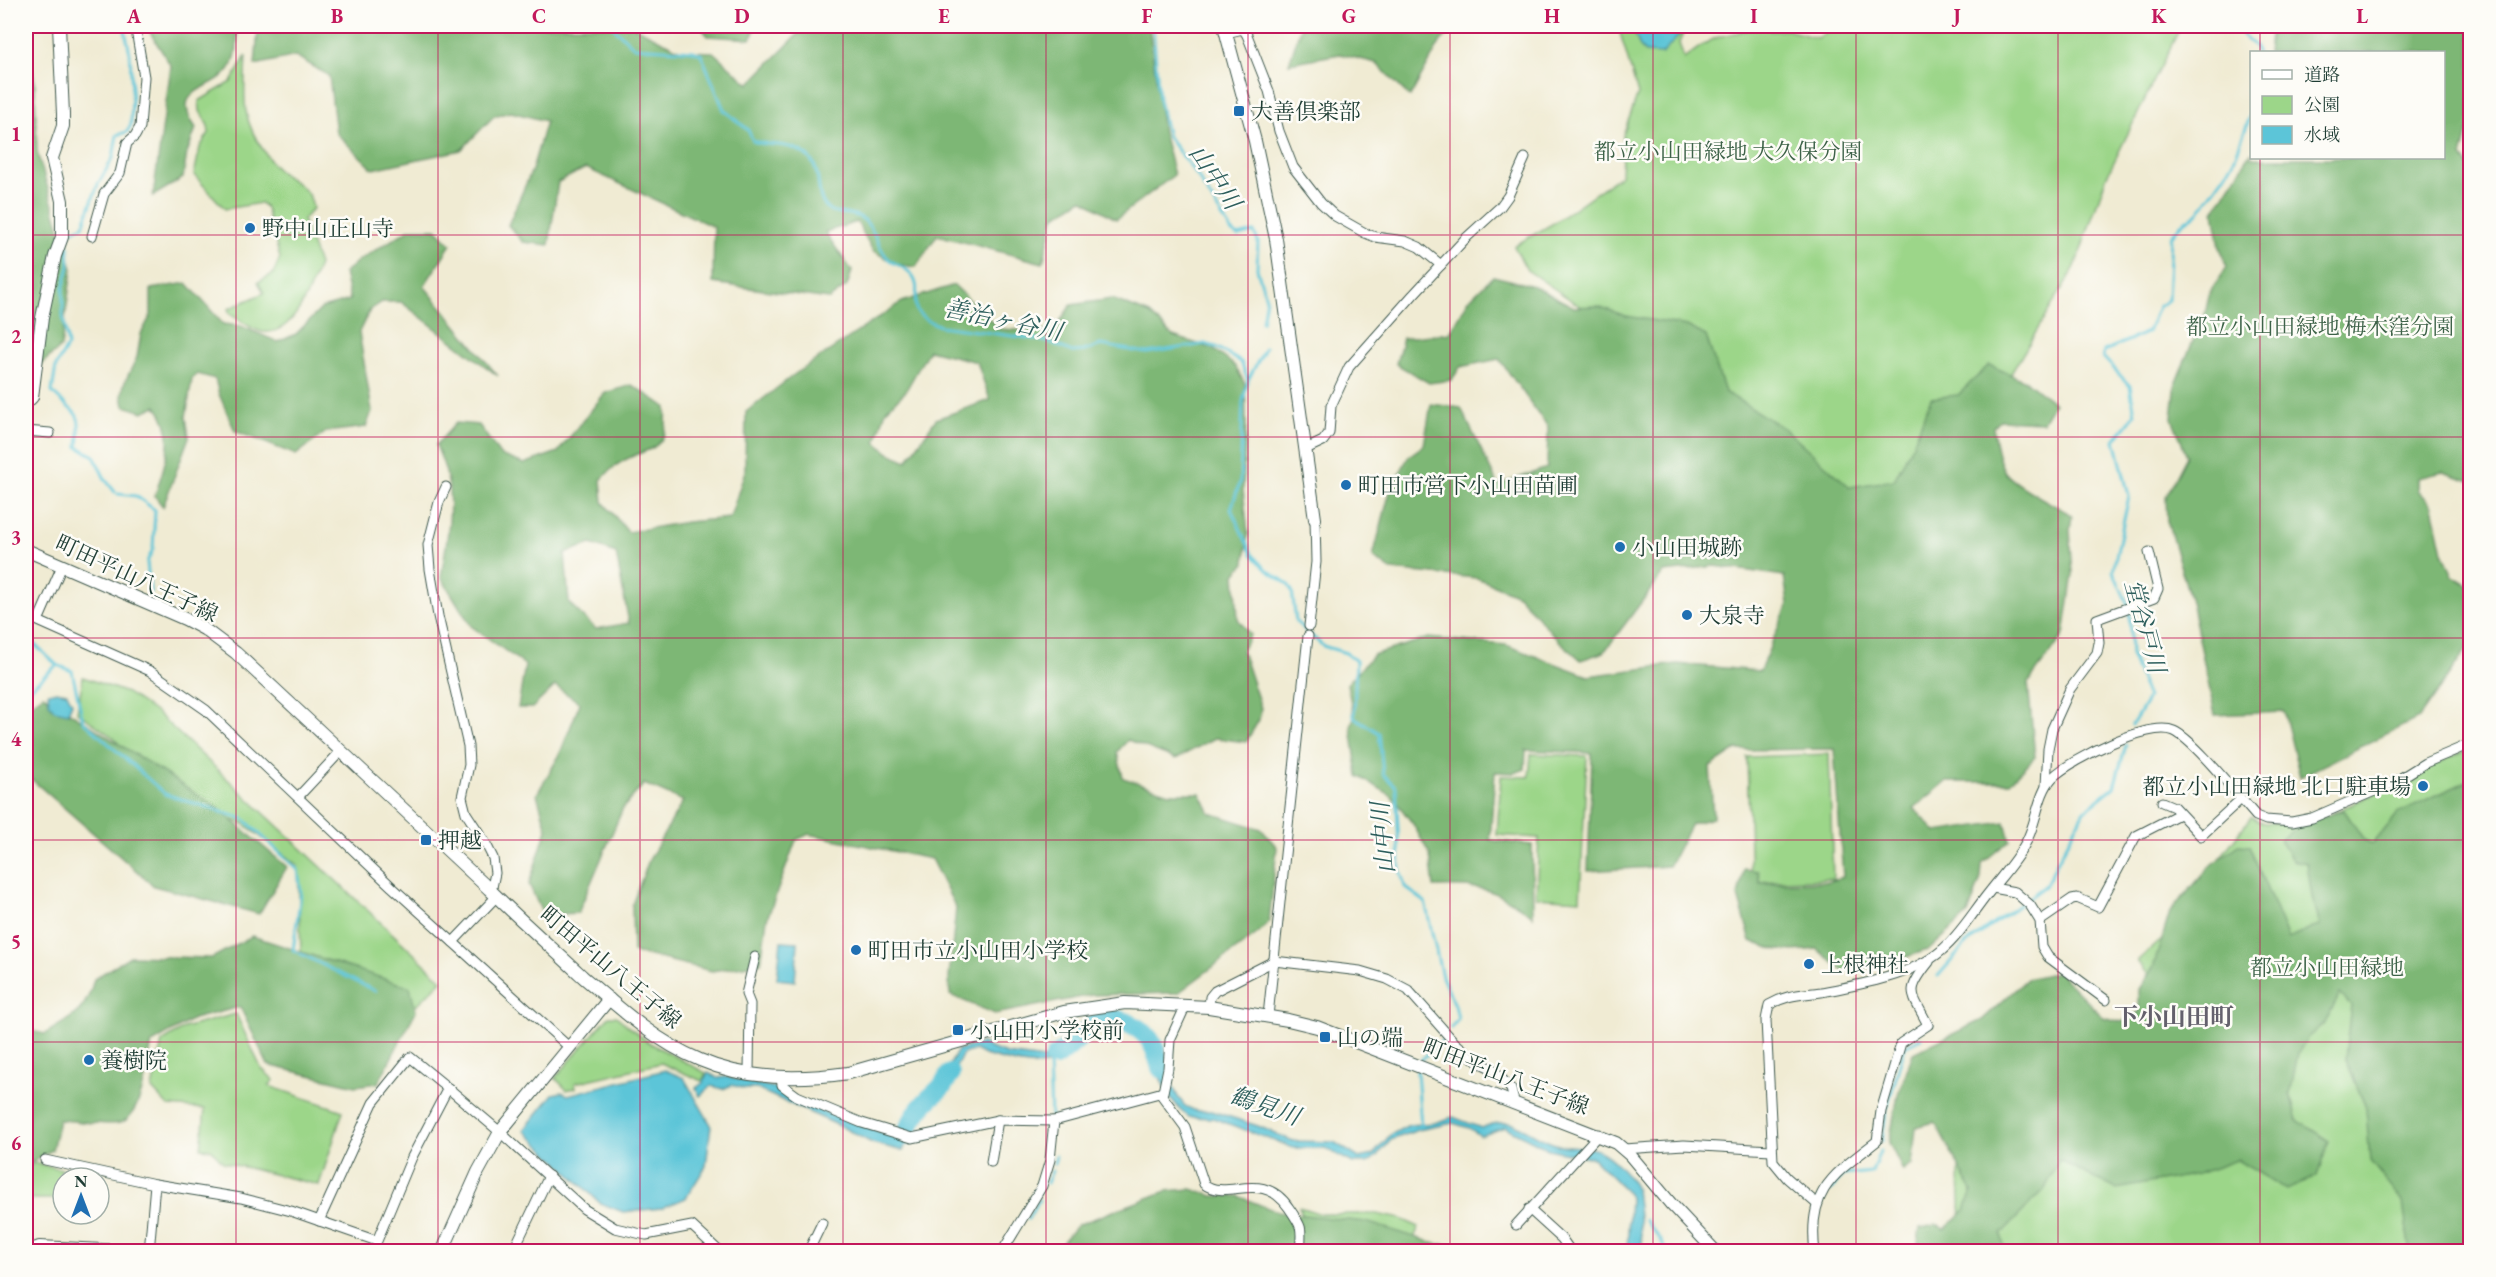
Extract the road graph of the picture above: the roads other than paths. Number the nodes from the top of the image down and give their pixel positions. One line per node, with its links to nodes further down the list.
1 (59, 26): 7 (main road)
2 (1225, 29): 6 (street); 10 (main road)
3 (137, 36): 5 (street)
4 (1525, 158): 6 (street)
5 (92, 236)
6 (1441, 265): 10 (street)
7 (26, 403)
8 (26, 431): 9 (street)
9 (50, 433)
10 (1306, 449): 12 (main road)
11 (446, 488): 24 (street)
12 (1316, 519): 29 (street)
13 (26, 550): 15 (main road, 町田平山八王子線)
14 (2149, 552): 18 (street)
15 (62, 566): 17 (main road, 町田平山八王子線); 19 (street)
16 (2470, 744): 20 (street)
17 (341, 751): 19 (street); 24 (main road, 町田平山八王子線)
18 (2046, 787): 20 (street); 23 (street)
19 (298, 797): 26 (street)
20 (2241, 799): 22 (street)
21 (2162, 802): 22 (street)
22 (2178, 813): 25 (street)
23 (1993, 888): 25 (street); 27 (street)
24 (493, 894): 26 (street); 30 (main road, 町田平山八王子線)
25 (2040, 921): 31 (street)
26 (453, 942): 35 (street)
27 (1935, 956): 46 (street); 51 (street)
28 (755, 957): 36 (street)
29 (1274, 961): 33 (street); 34 (street); 40 (street)
30 (609, 999): 35 (main road); 36 (main road, 町田平山八王子線)
31 (2106, 1000)
32 (1186, 1005): 33 (main road, 町田平山八王子線); 37 (main road, 町田平山八王子線); 39 (street)
33 (1209, 1007): 34 (main road, 町田平山八王子線)
34 (1268, 1016): 40 (main road, 町田平山八王子線)
35 (569, 1047): 43 (main road)
36 (749, 1073): 37 (main road, 町田平山八王子線)
37 (780, 1077): 41 (street)
38 (448, 1088): 43 (street); 53 (street); 53 (street)
39 (1162, 1093): 42 (street); 65 (street)
40 (1514, 1101): 44 (main road, 町田平山八王子線)
41 (998, 1120): 42 (street); 48 (street)
42 (1054, 1121): 64 (street)
43 (500, 1132): 49 (street); 60 (main road)
44 (1599, 1134): 45 (main road, 町田平山八王子線); 52 (street)
45 (1624, 1149): 46 (street); 67 (main road, 町田平山八王子線)
46 (1771, 1150): 51 (street)
47 (45, 1160): 50 (street)
48 (991, 1162)
49 (549, 1176): 58 (street); 62 (street)
50 (155, 1184): 53 (street); 59 (street)
51 (1817, 1204): 68 (street)
52 (1529, 1209): 55 (street); 66 (street)
53 (319, 1221)
54 (822, 1223): 63 (street)
55 (1516, 1225)
56 (26, 1247): 57 (street)
57 (39, 1247): 59 (main road)
58 (514, 1248): 61 (street)
59 (147, 1251)
60 (442, 1251)
61 (531, 1251)
62 (720, 1251)
63 (808, 1251)
64 (1002, 1251)
65 (1300, 1251)
66 (1571, 1251)
67 (1716, 1251)
68 (1815, 1251)

